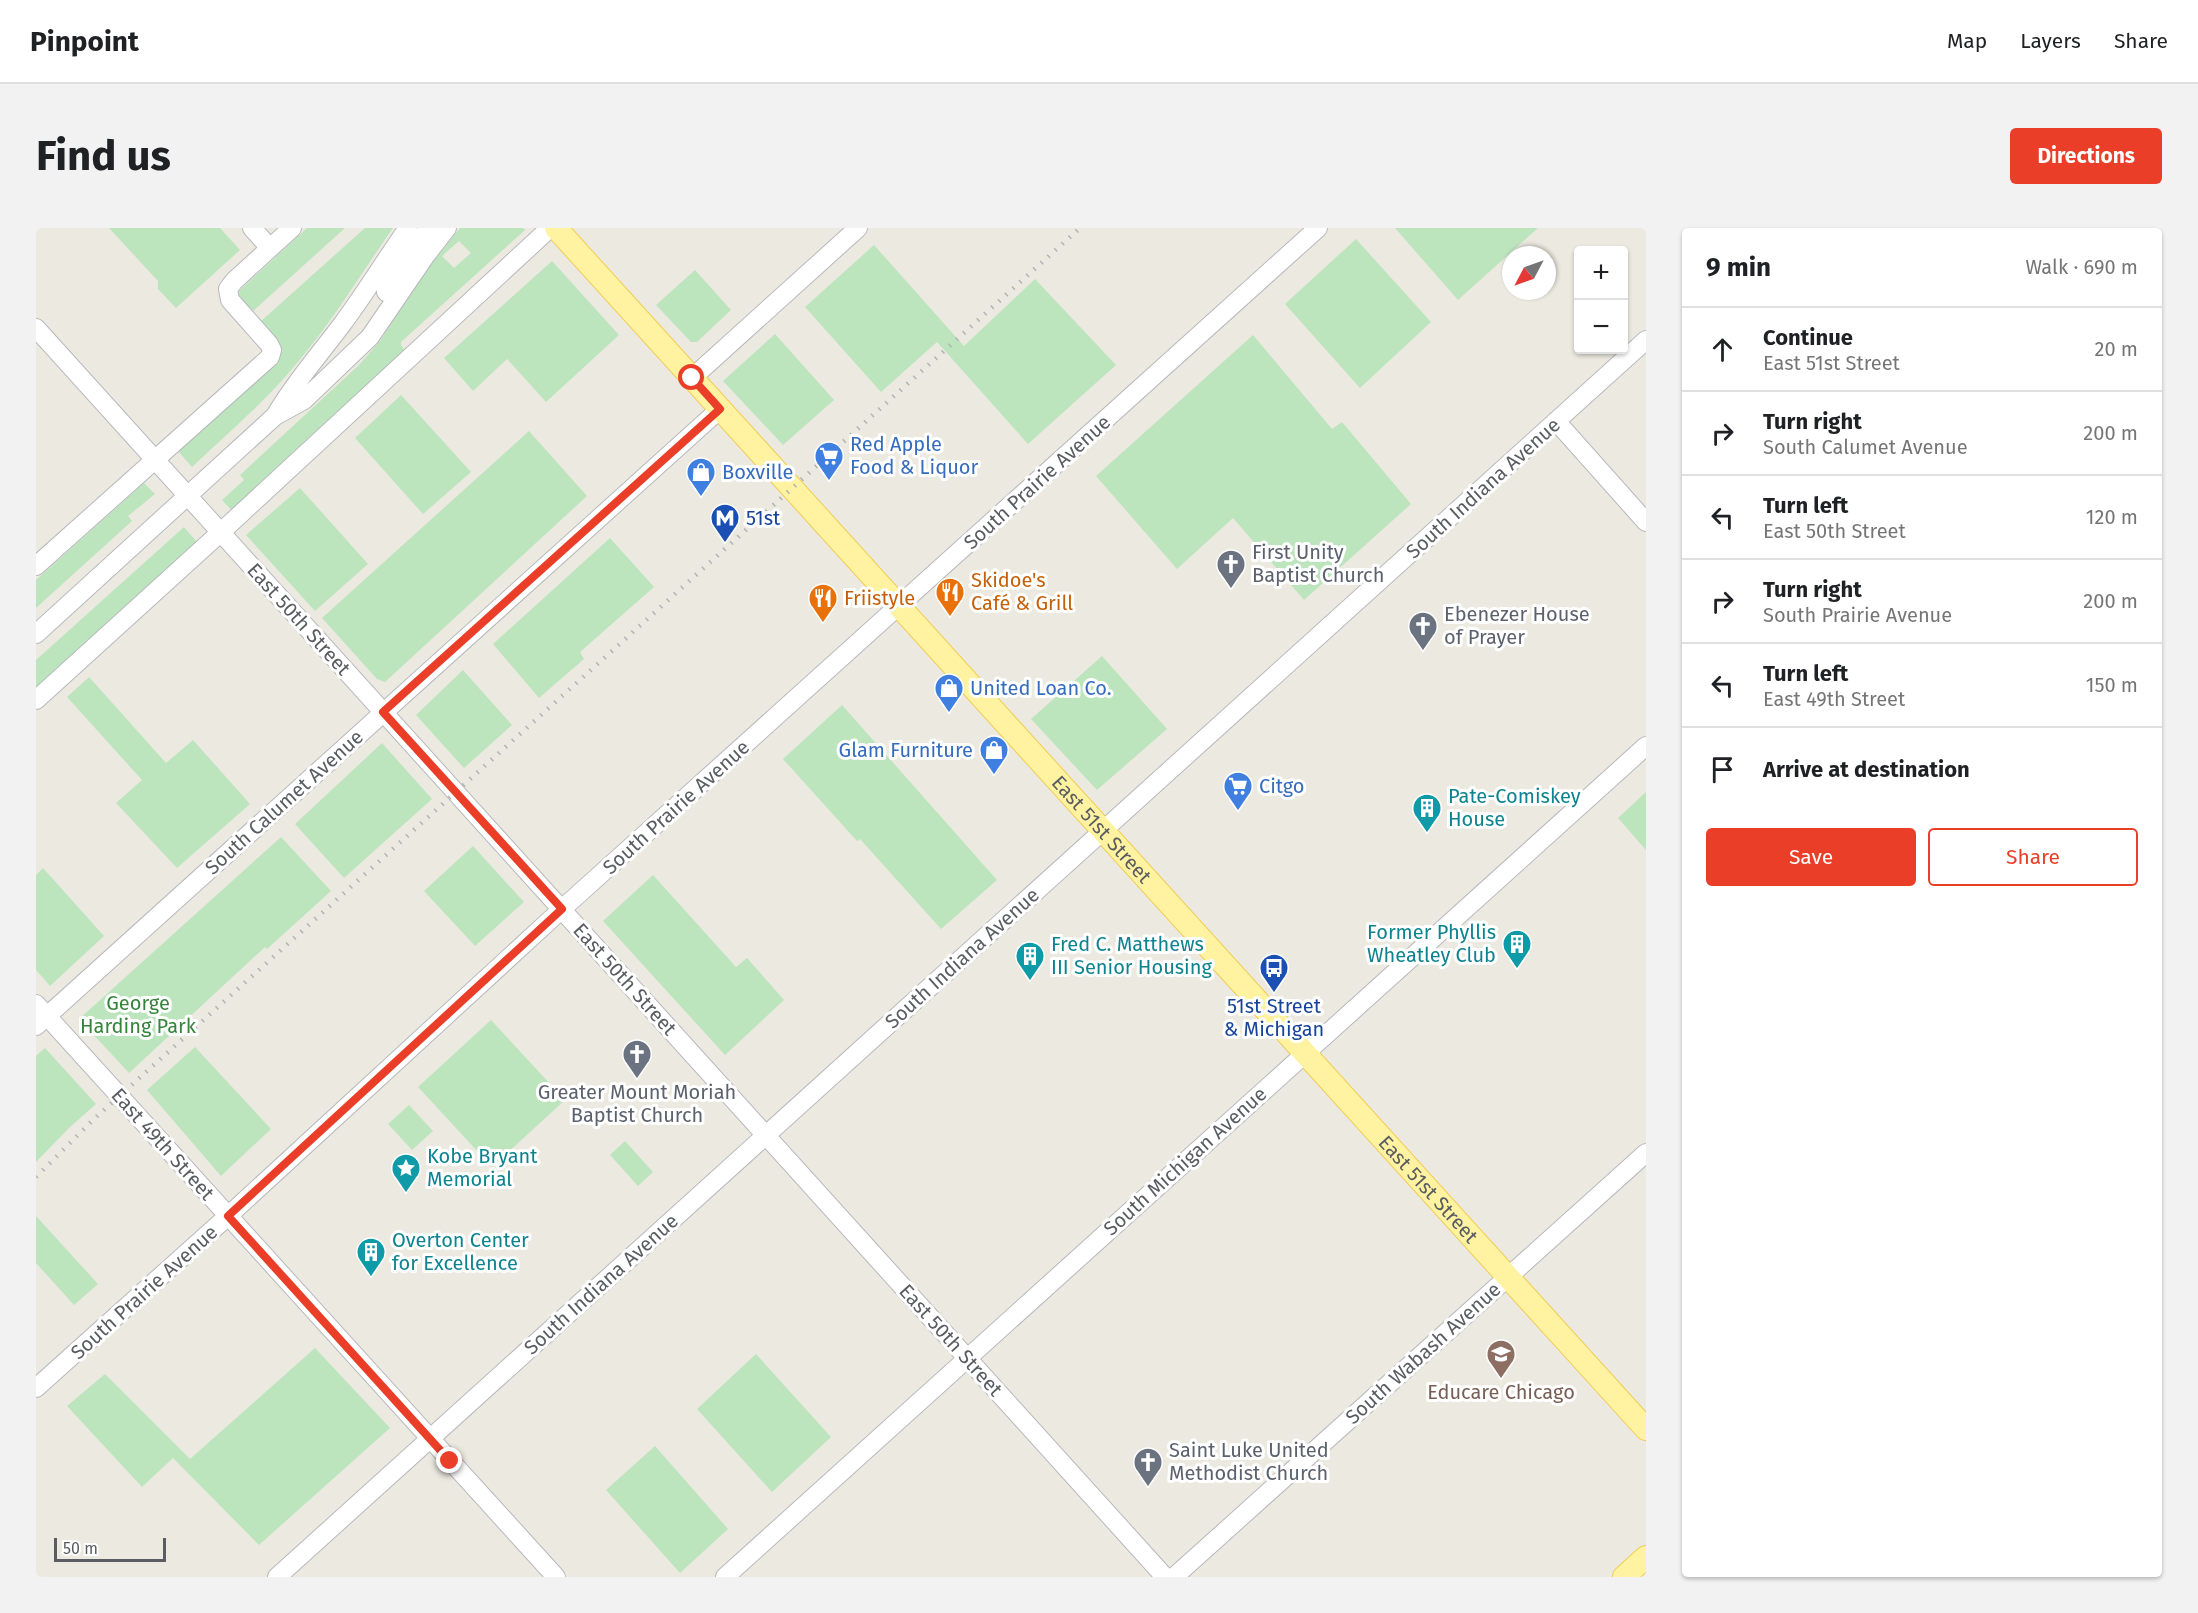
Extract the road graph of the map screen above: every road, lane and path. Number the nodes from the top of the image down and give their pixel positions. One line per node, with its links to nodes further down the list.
1 (252, 228): 10 (street)
2 (292, 228): 10 (street)
3 (408, 228): 16 (street)
4 (429, 228): 13 (street)
5 (447, 228): 13 (street)
6 (550, 228): 21 (street)
7 (556, 228): 14 (main road, East 51st Street)
8 (858, 228): 14 (street)
9 (1318, 228): 23 (street, South Prairie Avenue)
10 (270, 248): 18 (street)
11 (36, 328): 18 (street, East 50th Street)
12 (1646, 340): 17 (street, South Indiana Avenue)
13 (356, 349): 16 (street)
14 (692, 378): 15 (main road, East 51st Street)
15 (720, 409): 23 (main road, East 51st Street); 26 (street, South Calumet Avenue)
16 (275, 416): 19 (street)
17 (1556, 421): 20 (street); 28 (street, South Indiana Avenue)
18 (154, 459): 19 (street, East 50th Street); 22 (street)
19 (188, 496): 21 (street, East 50th Street); 24 (street)
20 (1646, 522)
21 (221, 532): 25 (street); 26 (street, East 50th Street)
22 (36, 566)
23 (899, 606): 28 (main road, East 51st Street); 29 (street, South Prairie Avenue)
24 (36, 634)
25 (36, 700)
26 (383, 712): 29 (street, East 50th Street); 30 (street, South Calumet Avenue)
27 (1646, 746): 31 (street, South Michigan Avenue)
28 (1103, 831): 31 (main road, East 51st Street); 32 (street, South Indiana Avenue)
29 (562, 909): 32 (street, East 50th Street); 34 (street, South Prairie Avenue)
30 (40, 1015): 34 (street, East 49th Street)
31 (1304, 1053): 35 (main road, East 51st Street); 36 (street, South Michigan Avenue)
32 (766, 1135): 36 (street, East 50th Street); 39 (street, South Indiana Avenue)
33 (1646, 1153): 35 (street, South Wabash Avenue)
34 (228, 1216): 37 (street, South Prairie Avenue); 39 (street, East 49th Street)
35 (1508, 1277): 38 (main road, East 51st Street); 45 (street, South Wabash Avenue)
36 (968, 1359): 43 (street, South Michigan Avenue); 44 (street, East 50th Street)
37 (36, 1388)
38 (1646, 1429)
39 (430, 1439): 41 (street, South Indiana Avenue); 42 (street, East 49th Street)
40 (1646, 1557): 46 (main road)
41 (278, 1577)
42 (556, 1577)
43 (725, 1577)
44 (1165, 1577)
45 (1173, 1577)
46 (1624, 1577)

